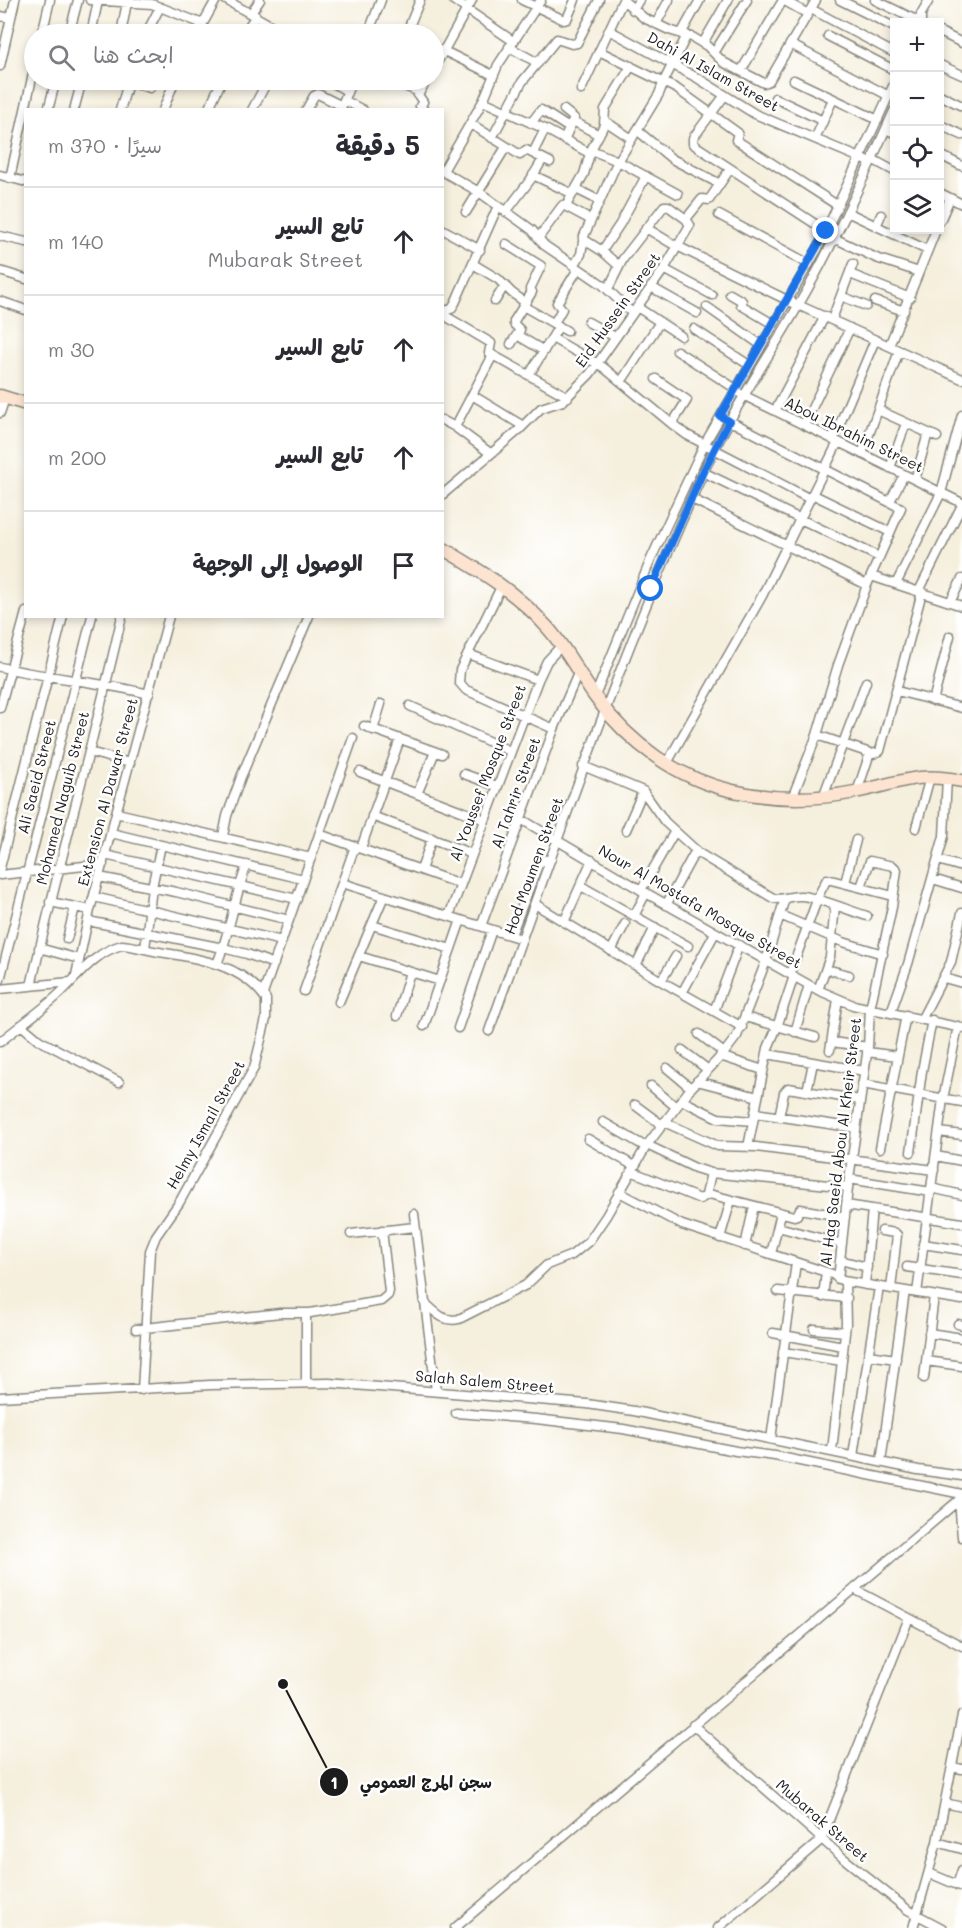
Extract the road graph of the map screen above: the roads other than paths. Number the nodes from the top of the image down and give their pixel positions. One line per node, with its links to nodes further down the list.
1 (15, 0): 35 (street)
2 (50, 0): 38 (street)
3 (78, 0): 39 (street)
4 (94, 0): 26 (street); 40 (street)
5 (216, 0): 43 (street)
6 (226, 0): 33 (street)
7 (260, 0): 33 (street)
8 (381, 0): 46 (street)
9 (420, 0): 47 (street)
10 (453, 0): 30 (street)
11 (472, 0): 30 (street)
12 (522, 0): 28 (street)
13 (575, 0): 28 (street)
14 (599, 0): 64 (street)
15 (623, 0): 31 (street); 50 (street)
16 (639, 0): 31 (street)
17 (669, 0): 48 (street)
18 (700, 0): 51 (street)
19 (728, 0): 57 (street)
20 (747, 0): 63 (street)
21 (783, 0): 32 (street); 70 (street)
22 (816, 0): 32 (street)
23 (840, 0): 49 (street)
24 (875, 0): 36 (street)
25 (928, 0): 37 (street)
26 (113, 1): 27 (street)
27 (127, 2): 29 (street); 41 (street)
28 (538, 4): 56 (street)
29 (160, 7): 42 (street); 43 (street)
30 (467, 9): 56 (street); 59 (street)
31 (633, 10): 48 (street)
32 (809, 12): 58 (street); 62 (street)
33 (253, 14): 44 (street); 45 (street)
34 (0, 16): 35 (street)
35 (11, 18): 55 (street)
36 (912, 18)
37 (920, 18)
38 (44, 24)
39 (72, 24)
40 (92, 24)
41 (123, 24)
42 (151, 24)
43 (203, 24)
44 (248, 24)
45 (268, 24)
46 (372, 24)
47 (410, 24)
48 (656, 24): 51 (street)
49 (890, 25)
50 (609, 30): 61 (street); 65 (street, Dahi Al Islam Street)
51 (684, 34): 57 (street); 65 (street)
52 (944, 34): 54 (street)
53 (828, 36): 69 (street)
54 (962, 43)
55 (2, 44): 66 (street)
56 (511, 44): 64 (street); 71 (street)
57 (703, 44): 63 (street)
58 (790, 44): 70 (street); 89 (street)
59 (444, 47)
60 (444, 51): 71 (street)
61 (599, 51): 67 (street); 83 (street)
62 (890, 51)
63 (714, 53): 70 (street)
64 (538, 63): 104 (street)
65 (672, 63): 74 (street); 85 (street, Dahi Al Islam Street)
66 (0, 66)
67 (631, 66): 74 (street); 109 (street)
68 (944, 66): 72 (street)
69 (890, 68)
70 (741, 71)
71 (493, 75): 90 (street)
72 (962, 75)
73 (794, 80): 88 (street)
74 (664, 81): 105 (street); 115 (street)
75 (29, 90): 93 (street)
76 (53, 90): 94 (street)
77 (80, 90): 95 (street)
78 (125, 90): 96 (street)
79 (171, 90): 97 (street)
80 (217, 90): 98 (street)
81 (263, 90): 99 (street)
82 (414, 90): 84 (street)
83 (581, 90)
84 (419, 92): 102 (street)
85 (725, 95): 105 (street); 121 (street, Dahi Al Islam Street)
86 (944, 97): 92 (street)
87 (775, 98): 107 (street)
88 (833, 99): 107 (street); 108 (street)
89 (890, 100): 108 (street)
90 (483, 101): 104 (street); 111 (street)
91 (343, 102): 100 (street); 101 (street)
92 (962, 106)
93 (25, 108)
94 (49, 108)
95 (75, 108)
96 (120, 108)
97 (164, 108)
98 (209, 108)
99 (253, 108)
100 (308, 108)
101 (358, 108)
102 (422, 108)
103 (564, 110): 112 (street)
104 (505, 112): 110 (street); 119 (street)
105 (711, 113): 132 (street); 149 (street)
106 (24, 114): 138 (street)
107 (823, 120): 121 (street)
108 (878, 120): 127 (street)
109 (605, 121): 117 (street); 120 (street)
110 (531, 123): 112 (street); 114 (street)
111 (471, 124): 119 (street); 131 (street)
112 (571, 125): 117 (street); 122 (street)
113 (941, 126): 118 (street)
114 (545, 129): 122 (street); 125 (street)
115 (638, 130): 120 (street); 140 (street)
116 (890, 131): 129 (street)
117 (599, 135): 124 (street)
118 (962, 135)
119 (492, 138): 123 (street)
120 (632, 139): 128 (street)
121 (815, 139): 127 (street, Dahi Al Islam Street)
122 (564, 140): 124 (street)
123 (506, 147): 125 (street); 141 (street)
124 (591, 152): 128 (street); 142 (street)
125 (533, 153): 136 (street)
126 (944, 157): 130 (street)
127 (860, 158): 129 (street, Dahi Al Islam Street); 149 (street)
128 (618, 161): 137 (street); 146 (street)
129 (871, 161): 133 (street, Dahi Al Islam Street); 153 (street)
130 (962, 166)
131 (444, 169)
132 (730, 169): 140 (street, Eid Hussein Street); 162 (street)
133 (890, 169)
134 (444, 172): 141 (street)
135 (0, 175): 138 (street)
136 (533, 175): 142 (street); 150 (street)
137 (646, 176): 143 (street); 174 (street)
138 (10, 178): 139 (street)
139 (24, 182)
140 (720, 184): 156 (street, Eid Hussein Street)
141 (478, 192): 150 (street); 152 (street)
142 (574, 192): 146 (street); 148 (street)
143 (678, 194)
144 (944, 195): 145 (street)
145 (950, 198): 147 (street); 151 (street)
146 (600, 201): 157 (street)
147 (962, 204)
148 (563, 205): 157 (street); 166 (street)
149 (837, 205): 162 (street)
150 (502, 209): 166 (street); 172 (street)
151 (944, 211)
152 (466, 212)
153 (847, 212): 158 (street); 167 (street)
154 (719, 215): 176 (street)
155 (882, 215): 158 (street)
156 (687, 219): 159 (street); 171 (street, Eid Hussein Street)
157 (591, 220): 168 (street)
158 (876, 226): 161 (street)
159 (646, 228): 171 (street); 178 (street)
160 (444, 230): 172 (street)
161 (890, 230)
162 (826, 231): 176 (street)
163 (901, 234): 173 (street)
164 (934, 234): 173 (street)
165 (0, 236): 169 (street)
166 (539, 237): 179 (street)
167 (834, 238): 182 (street); 197 (street)
168 (583, 239): 174 (street); 179 (street)
169 (24, 242)
170 (506, 244): 196 (street)
171 (678, 246): 180 (street, Eid Hussein Street); 192 (street)
172 (480, 250): 175 (street)
173 (927, 250): 182 (street)
174 (602, 251): 178 (street)
175 (473, 264): 185 (street); 203 (street)
176 (808, 264): 192 (street)
177 (853, 264): 183 (street)
178 (619, 266): 187 (street)
179 (576, 268): 187 (street); 210 (street)
180 (664, 269): 186 (street, Eid Hussein Street); 189 (street)
181 (0, 271): 184 (street)
182 (919, 272): 191 (street)
183 (849, 274): 190 (street); 191 (street)
184 (24, 278)
185 (504, 285): 194 (street); 196 (street)
186 (651, 287): 201 (street, Eid Hussein Street); 204 (street)
187 (608, 289): 201 (street)
188 (730, 294): 209 (street)
189 (712, 295)
190 (841, 296): 198 (street); 206 (street)
191 (910, 298): 202 (street)
192 (787, 300): 197 (street); 209 (street)
193 (0, 301): 200 (street)
194 (495, 301)
195 (875, 301): 202 (street)
196 (524, 304): 210 (street); 213 (street)
197 (799, 304): 206 (street); 233 (street)
198 (866, 306)
199 (707, 307): 219 (street)
200 (24, 309)
201 (634, 310): 208 (street); 215 (street, Eid Hussein Street)
202 (904, 311): 220 (street)
203 (444, 312)
204 (697, 313)
205 (444, 314): 224 (street)
206 (829, 318): 211 (street); 238 (street)
207 (588, 322): 215 (street)
208 (660, 322): 214 (street); 230 (street)
209 (772, 324): 219 (street)
210 (560, 327): 216 (street)
211 (850, 328): 217 (street); 246 (street)
212 (694, 329): 226 (street)
213 (517, 336): 218 (street); 221 (street)
214 (681, 336)
215 (615, 337): 225 (street, Eid Hussein Street)
216 (552, 338): 221 (street); 225 (street)
217 (875, 340): 220 (street); 251 (street)
218 (511, 344)
219 (761, 345): 226 (street)
220 (889, 346): 223 (street)
221 (544, 351): 227 (street)
222 (677, 351): 231 (street, Abou Ibrahim Street)
223 (900, 351): 229 (street); 237 (street)
224 (493, 355): 227 (street); 232 (street)
225 (599, 364): 230 (street); 235 (street, Eid Hussein Street)
226 (749, 365): 231 (street)
227 (529, 375): 235 (street)
228 (656, 379): 245 (street)
229 (962, 379)
230 (621, 382): 245 (street)
231 (735, 390): 233 (street, Abou Ibrahim Street); 241 (street)
232 (472, 395): 247 (street); 248 (street)
233 (744, 396): 238 (street, Abou Ibrahim Street); 243 (street)
234 (2, 397): 236 (street); 239 (street)
235 (568, 397): 247 (street, Eid Hussein Street)
236 (24, 403)
237 (878, 410): 244 (street); 255 (street)
238 (775, 411): 246 (street, Abou Ibrahim Street)
239 (0, 413)
240 (962, 415): 262 (street)
241 (720, 416): 243 (street); 252 (street)
242 (444, 421): 248 (street)
243 (729, 421): 253 (street); 256 (street)
244 (906, 423): 249 (street); 257 (street)
245 (672, 424): 252 (street)
246 (804, 425): 251 (street, Abou Ibrahim Street)
247 (524, 426): 254 (street, Eid Hussein Street)
248 (455, 427): 254 (street)
249 (928, 433): 250 (street); 260 (street)
250 (937, 437)
251 (836, 441): 255 (street, Abou Ibrahim Street); 256 (street)
252 (704, 445): 253 (street); 272 (street)
253 (714, 449): 258 (street); 263 (street)
254 (490, 453): 261 (street, Eid Hussein Street)
255 (862, 454): 257 (street, Abou Ibrahim Street)
256 (825, 468): 263 (street); 265 (street)
257 (890, 468): 259 (street, Abou Ibrahim Street)
258 (703, 472): 264 (street); 267 (street)
259 (904, 475): 260 (street, Abou Ibrahim Street); 265 (street)
260 (915, 480): 262 (street, Abou Ibrahim Street)
261 (444, 493)
262 (940, 493): 266 (street, Abou Ibrahim Street); 276 (street)
263 (811, 497): 267 (street); 268 (street)
264 (692, 499): 269 (street); 273 (street)
265 (890, 501): 268 (street)
266 (962, 504): 279 (street)
267 (799, 520): 269 (street); 271 (street)
268 (890, 532): 271 (street)
269 (786, 546): 278 (street); 320 (street)
270 (444, 549): 277 (street)
271 (879, 557): 274 (street)
272 (646, 570): 273 (street); 301 (street)
273 (657, 575): 307 (street)
274 (871, 576): 276 (street); 278 (street)
275 (962, 579): 280 (street)
276 (896, 584): 279 (street)
277 (502, 585): 289 (street); 290 (street)
278 (867, 585): 312 (street)
279 (921, 592): 280 (street); 299 (street)
280 (950, 602): 281 (street)
281 (962, 606)
282 (24, 618): 292 (street)
283 (63, 618): 294 (street)
284 (91, 618): 296 (street, Ali Saeid Street)
285 (122, 618): 298 (street, Mohamed Naguib Street)
286 (168, 618): 300 (street, Extension Al Dawar Street)
287 (308, 618): 343 (street)
288 (950, 636): 302 (street)
289 (562, 645): 293 (street); 295 (street, Al Youssef Mosque Street)
290 (468, 654): 295 (street); 308 (street)
291 (0, 667): 292 (street)
292 (9, 669): 294 (street); 305 (street)
293 (579, 671): 301 (street); 310 (street, Al Tahrir Street)
294 (48, 677): 296 (street); 359 (street)
295 (538, 680): 308 (street, Al Youssef Mosque Street)
296 (75, 682): 298 (street); 362 (street, Ali Saeid Street)
297 (866, 682): 315 (street)
298 (106, 684): 300 (street); 317 (street, Mohamed Naguib Street)
299 (897, 691): 302 (street); 318 (street)
300 (149, 694): 319 (street, Extension Al Dawar Street)
301 (595, 696): 307 (street)
302 (933, 701): 306 (street)
303 (381, 704): 311 (street)
304 (410, 706): 316 (street)
305 (0, 708)
306 (962, 708)
307 (604, 709): 320 (street); 321 (street, Hod Moumen Street)
308 (524, 716): 310 (street); 316 (street, Al Youssef Mosque Street)
309 (364, 726): 311 (street)
310 (554, 729): 336 (street, Al Tahrir Street)
311 (373, 730): 314 (street)
312 (817, 735): 315 (street); 333 (street)
313 (353, 738): 342 (street, Helmy Ismail Street)
314 (400, 739): 326 (street); 331 (street)
315 (843, 744): 318 (street); 332 (street)
316 (510, 751): 328 (street, Al Youssef Mosque Street)
317 (88, 752): 319 (street); 360 (street, Mohamed Naguib Street)
318 (870, 753): 330 (street)
319 (130, 763): 334 (street, Extension Al Dawar Street)
320 (667, 763): 333 (street)
321 (584, 766): 329 (street); 345 (street, Hod Moumen Street)
322 (360, 772): 326 (street)
323 (464, 774): 328 (street)
324 (930, 777): 325 (street); 330 (street); 338 (street)
325 (947, 778): 327 (street); 354 (street)
326 (384, 781): 331 (street); 335 (street)
327 (962, 781)
328 (497, 786): 337 (street, Al Youssef Mosque Street)
329 (643, 791): 339 (street); 340 (street)
330 (857, 792): 332 (street)
331 (417, 794): 337 (street)
332 (823, 797): 333 (street)
333 (792, 798)
334 (117, 813): 341 (street, Extension Al Dawar Street); 343 (street)
335 (372, 816): 344 (street); 348 (street)
336 (521, 819): 345 (street, Nour Al Mostafa Mosque Street); 401 (street, Al Tahrir Street)
337 (484, 820): 350 (street, Al Youssef Mosque Street)
338 (916, 828)
339 (626, 830)
340 (675, 831): 349 (street); 375 (street)
341 (111, 833): 347 (street); 352 (street, Extension Al Dawar Street)
342 (319, 834): 348 (street); 351 (street, Helmy Ismail Street)
343 (223, 836): 351 (street)
344 (432, 838): 350 (street); 361 (street)
345 (558, 840): 353 (street, Hod Moumen Street); 355 (street, Nour Al Mostafa Mosque Street)
346 (856, 840): 368 (street)
347 (161, 845): 356 (street); 357 (street)
348 (358, 847): 361 (street); 367 (street)
349 (696, 850): 380 (street); 384 (street)
350 (472, 854): 369 (street, Al Youssef Mosque Street)
351 (311, 858): 365 (street, Helmy Ismail Street)
352 (104, 859): 357 (street); 360 (street); 364 (street, Extension Al Dawar Street)
353 (551, 859): 383 (street, Hod Moumen Street); 409 (street)
354 (938, 860): 358 (street); 366 (street)
355 (592, 861): 371 (street); 375 (street, Nour Al Mostafa Mosque Street)
356 (247, 865): 365 (street); 370 (street)
357 (156, 866): 370 (street); 372 (street)
358 (962, 867)
359 (0, 868)
360 (58, 868): 362 (street); 382 (street, Mohamed Naguib Street)
361 (421, 870): 369 (street)
362 (27, 872): 363 (street); 436 (street, Ali Saeid Street)
363 (0, 875)
364 (99, 877): 372 (street); 378 (street, Extension Al Dawar Street)
365 (303, 879): 379 (street, Helmy Ismail Street)
366 (933, 879): 374 (street); 451 (street)
367 (342, 883): 376 (street); 444 (street)
368 (845, 883): 373 (street); 381 (street)
369 (460, 884): 392 (street, Al Youssef Mosque Street)
370 (239, 885): 379 (street); 387 (street)
371 (581, 886): 393 (street); 398 (street)
372 (152, 887): 387 (street); 389 (street)
373 (861, 887): 377 (street); 377 (street, Al Hag Saeid Abou Al Kheir Street)
374 (962, 888)
375 (644, 892): 384 (street, Nour Al Mostafa Mosque Street); 393 (street)
376 (384, 896): 392 (street); 400 (street)
377 (893, 896): 421 (street, Al Hag Saeid Abou Al Kheir Street)
378 (94, 897): 388 (street, Extension Al Dawar Street); 389 (street)
379 (297, 898): 395 (street, Helmy Ismail Street)
380 (785, 898): 381 (street); 391 (street)
381 (817, 900): 385 (street); 404 (street)
382 (50, 902): 386 (street); 416 (street, Mohamed Naguib Street)
383 (535, 904): 398 (street); 412 (street, Hod Moumen Street)
384 (666, 905): 408 (street, Nour Al Mostafa Mosque Street)
385 (835, 906): 394 (street); 410 (street)
386 (75, 907): 388 (street); 411 (street)
387 (234, 907): 395 (street); 405 (street)
388 (90, 910): 397 (street, Extension Al Dawar Street)
389 (150, 910): 405 (street); 407 (street)
390 (962, 913): 402 (street)
391 (780, 915): 404 (street); 426 (street)
392 (449, 916): 396 (street)
393 (634, 916): 403 (street)
394 (867, 916)
395 (289, 920): 413 (street, Helmy Ismail Street)
396 (461, 920): 401 (street); 419 (street)
397 (88, 921): 407 (street); 425 (street, Extension Al Dawar Street)
398 (564, 922): 420 (street)
399 (625, 924): 420 (street)
400 (372, 925): 419 (street); 423 (street)
401 (481, 926): 406 (street)
402 (961, 926): 422 (street)
403 (655, 927): 415 (street); 429 (street)
404 (807, 927): 410 (street); 432 (street)
405 (230, 929): 413 (street); 417 (street)
406 (492, 930): 409 (street); 462 (street)
407 (147, 932): 417 (street); 418 (street)
408 (716, 933): 414 (street, Nour Al Mostafa Mosque Street); 445 (street)
409 (511, 935): 412 (street)
410 (832, 938): 421 (street); 430 (street)
411 (67, 939)
412 (522, 939): 463 (street, Hod Moumen Street)
413 (282, 941): 428 (street, Helmy Ismail Street)
414 (739, 945): 426 (street, Nour Al Mostafa Mosque Street); 450 (street)
415 (688, 946)
416 (39, 948): 425 (street); 441 (street, Mohamed Naguib Street)
417 (224, 948): 427 (street); 428 (street)
418 (145, 949): 427 (street); 435 (street)
419 (450, 950): 437 (street)
420 (611, 951): 429 (street)
421 (883, 954): 449 (street, Al Hag Saeid Abou Al Kheir Street)
422 (958, 954): 434 (street)
423 (359, 956): 431 (street); 448 (street)
424 (676, 956): 438 (street)
425 (79, 959): 435 (street, Extension Al Dawar Street)
426 (766, 961): 432 (street, Nour Al Mostafa Mosque Street); 454 (street)
427 (217, 964): 446 (street)
428 (274, 964): 446 (street, Helmy Ismail Street)
429 (636, 966): 438 (street)
430 (826, 969): 433 (street); 443 (street)
431 (410, 972): 437 (street); 452 (street)
432 (792, 975): 440 (street, Nour Al Mostafa Mosque Street); 460 (street)
433 (849, 975)
434 (944, 978): 439 (street); 455 (street)
435 (73, 979): 441 (street); 457 (street)
436 (0, 980)
437 (440, 981): 458 (street)
438 (661, 981): 445 (street)
439 (962, 983)
440 (809, 985): 443 (street, Nour Al Mostafa Mosque Street); 464 (street)
441 (31, 986): 442 (street)
442 (0, 989)
443 (818, 990): 447 (street, Nour Al Mostafa Mosque Street)
444 (304, 991)
445 (682, 993): 450 (street)
446 (263, 994): 555 (street, Helmy Ismail Street)
447 (838, 999): 449 (street, Nour Al Mostafa Mosque Street); 468 (street)
448 (339, 1002)
449 (870, 1009): 451 (street, Nour Al Mostafa Mosque Street); 468 (street, Al Hag Saeid Abou Al Kheir Street)
450 (714, 1011): 459 (street)
451 (891, 1012): 453 (street, Nour Al Mostafa Mosque Street)
452 (397, 1016)
453 (906, 1016): 455 (street, Nour Al Mostafa Mosque Street); 472 (street)
454 (746, 1017): 459 (street); 460 (street)
455 (922, 1018): 456 (street, Nour Al Mostafa Mosque Street)
456 (932, 1020): 461 (street, Nour Al Mostafa Mosque Street); 484 (street)
457 (21, 1025): 467 (street); 478 (street)
458 (424, 1026)
459 (742, 1027): 470 (street)
460 (777, 1027): 464 (street); 471 (street)
461 (960, 1027): 486 (street)
462 (458, 1028)
463 (489, 1031)
464 (795, 1032): 466 (street)
465 (699, 1034): 470 (street)
466 (815, 1037)
467 (0, 1042)
468 (867, 1049): 472 (street); 477 (street, Al Hag Saeid Abou Al Kheir Street)
469 (682, 1050): 475 (street)
470 (722, 1054): 475 (street); 476 (street)
471 (766, 1054): 473 (street); 476 (street)
472 (898, 1056): 482 (street)
473 (813, 1063): 477 (street); 483 (street)
474 (667, 1068): 479 (street)
475 (707, 1069): 479 (street)
476 (764, 1070): 485 (street)
477 (864, 1071): 480 (street, Al Hag Saeid Abou Al Kheir Street)
478 (119, 1082)
479 (694, 1084): 485 (street); 489 (street)
480 (862, 1084): 482 (street); 487 (street, Al Hag Saeid Abou Al Kheir Street)
481 (651, 1086): 489 (street)
482 (892, 1089): 484 (street); 501 (street)
483 (807, 1091): 487 (street); 492 (street)
484 (919, 1095): 486 (street); 502 (street)
485 (758, 1097): 491 (street)
486 (943, 1099): 488 (street); 496 (street)
487 (860, 1100): 495 (street, Al Hag Saeid Abou Al Kheir Street)
488 (962, 1102)
489 (678, 1104): 491 (street); 494 (street)
490 (635, 1105): 494 (street)
491 (754, 1117): 492 (street); 500 (street)
492 (779, 1117): 495 (street)
493 (603, 1122): 499 (street)
494 (663, 1124): 499 (street); 500 (street)
495 (856, 1128): 504 (street, Al Hag Saeid Abou Al Kheir Street)
496 (939, 1132): 497 (street); 503 (street)
497 (962, 1135)
498 (588, 1139): 506 (street)
499 (647, 1146): 506 (street); 508 (street)
500 (748, 1147): 504 (street)
501 (880, 1148)
502 (911, 1152)
503 (936, 1155): 505 (street); 507 (street)
504 (852, 1158): 507 (street); 509 (street, Al Hag Saeid Abou Al Kheir Street)
505 (962, 1161)
506 (632, 1168): 511 (street); 512 (street)
507 (934, 1170): 510 (street)
508 (711, 1173): 509 (street); 512 (street)
509 (849, 1183): 510 (street); 515 (street, Al Hag Saeid Abou Al Kheir Street)
510 (931, 1190): 513 (street); 521 (street)
511 (619, 1192): 528 (street); 553 (street)
512 (706, 1195): 514 (street)
513 (962, 1195)
514 (730, 1200): 516 (street); 528 (street)
515 (846, 1205): 517 (street); 520 (street, Al Hag Saeid Abou Al Kheir Street)
516 (754, 1206): 518 (street); 531 (street)
517 (872, 1209): 521 (street); 536 (street)
518 (781, 1213): 520 (street); 524 (street)
519 (414, 1214): 523 (street)
520 (845, 1217): 529 (street, Al Hag Saeid Abou Al Kheir Street)
521 (927, 1217): 522 (street); 530 (street)
522 (962, 1223)
523 (415, 1227): 525 (street); 553 (street)
524 (778, 1227): 529 (street); 533 (street)
525 (382, 1230): 527 (street); 554 (street)
526 (882, 1231): 544 (street)
527 (351, 1234)
528 (720, 1238): 531 (street)
529 (842, 1244): 534 (street, Al Hag Saeid Abou Al Kheir Street)
530 (923, 1244): 532 (street); 538 (street)
531 (745, 1246): 533 (street)
532 (962, 1250)
533 (771, 1254): 535 (street)
534 (840, 1260): 536 (street); 541 (street, Al Hag Saeid Abou Al Kheir Street)
535 (796, 1263): 539 (street); 547 (street)
536 (867, 1267): 542 (street)
537 (907, 1267): 538 (street)
538 (920, 1269): 540 (street); 548 (street)
539 (826, 1272): 541 (street); 550 (street)
540 (962, 1275)
541 (842, 1280): 542 (street); 551 (street, Al Hag Saeid Abou Al Kheir Street)
542 (865, 1285): 543 (street)
543 (879, 1287): 544 (street); 564 (street)
544 (891, 1289): 546 (street)
545 (778, 1291): 547 (street)
546 (905, 1291): 548 (street); 565 (street)
547 (791, 1293): 550 (street); 560 (street)
548 (917, 1293): 549 (street)
549 (934, 1296): 552 (street); 559 (street)
550 (824, 1297): 551 (street)
551 (847, 1298): 557 (street, Al Hag Saeid Abou Al Kheir Street)
552 (962, 1300)
553 (424, 1302): 572 (street)
554 (306, 1313): 555 (street); 570 (street)
555 (141, 1329): 571 (street, Helmy Ismail Street)
556 (814, 1329): 557 (street)
557 (845, 1332): 562 (street, Al Hag Saeid Abou Al Kheir Street)
558 (773, 1333): 560 (street)
559 (929, 1334): 561 (street); 567 (street)
560 (785, 1335): 562 (street); 563 (street)
561 (962, 1338)
562 (843, 1346): 566 (street, Al Hag Saeid Abou Al Kheir Street)
563 (783, 1352): 566 (street); 575 (street)
564 (868, 1355): 565 (street); 577 (street)
565 (896, 1359): 578 (street)
566 (842, 1361): 576 (street, Al Hag Saeid Abou Al Kheir Street)
567 (926, 1361): 568 (street); 569 (street)
568 (962, 1366)
569 (924, 1378)
570 (306, 1383): 571 (street, Salah Salem Street); 572 (street, Salah Salem Street)
571 (142, 1390): 573 (street, Salah Salem Street)
572 (436, 1391): 575 (street, Salah Salem Street)
573 (0, 1397)
574 (456, 1413): 580 (street)
575 (771, 1439): 576 (street, Salah Salem Street)
576 (832, 1451): 577 (street, Salah Salem Street)
577 (853, 1456): 578 (street, Salah Salem Street)
578 (881, 1462): 579 (street, Salah Salem Street)
579 (962, 1476)
580 (960, 1496): 581 (street); 582 (street)
581 (962, 1537)
582 (854, 1589): 583 (street); 586 (street)
583 (909, 1618): 584 (street); 592 (street)
584 (962, 1646)
585 (962, 1715): 587 (street)
586 (693, 1725): 592 (street, Mubarak Street); 599 (street)
587 (961, 1734): 588 (street)
588 (952, 1767): 589 (street); 590 (street)
589 (962, 1769)
590 (945, 1803): 591 (street); 593 (street)
591 (962, 1807)
592 (821, 1840): 598 (street, Mubarak Street); 600 (street)
593 (937, 1842): 594 (street); 596 (street)
594 (962, 1849)
595 (962, 1870): 597 (street)
596 (929, 1873): 597 (street); 598 (street)
597 (959, 1886)
598 (917, 1916): 601 (street); 602 (street, Mubarak Street)
599 (455, 1928)
600 (718, 1928)
601 (913, 1928)
602 (942, 1928)

